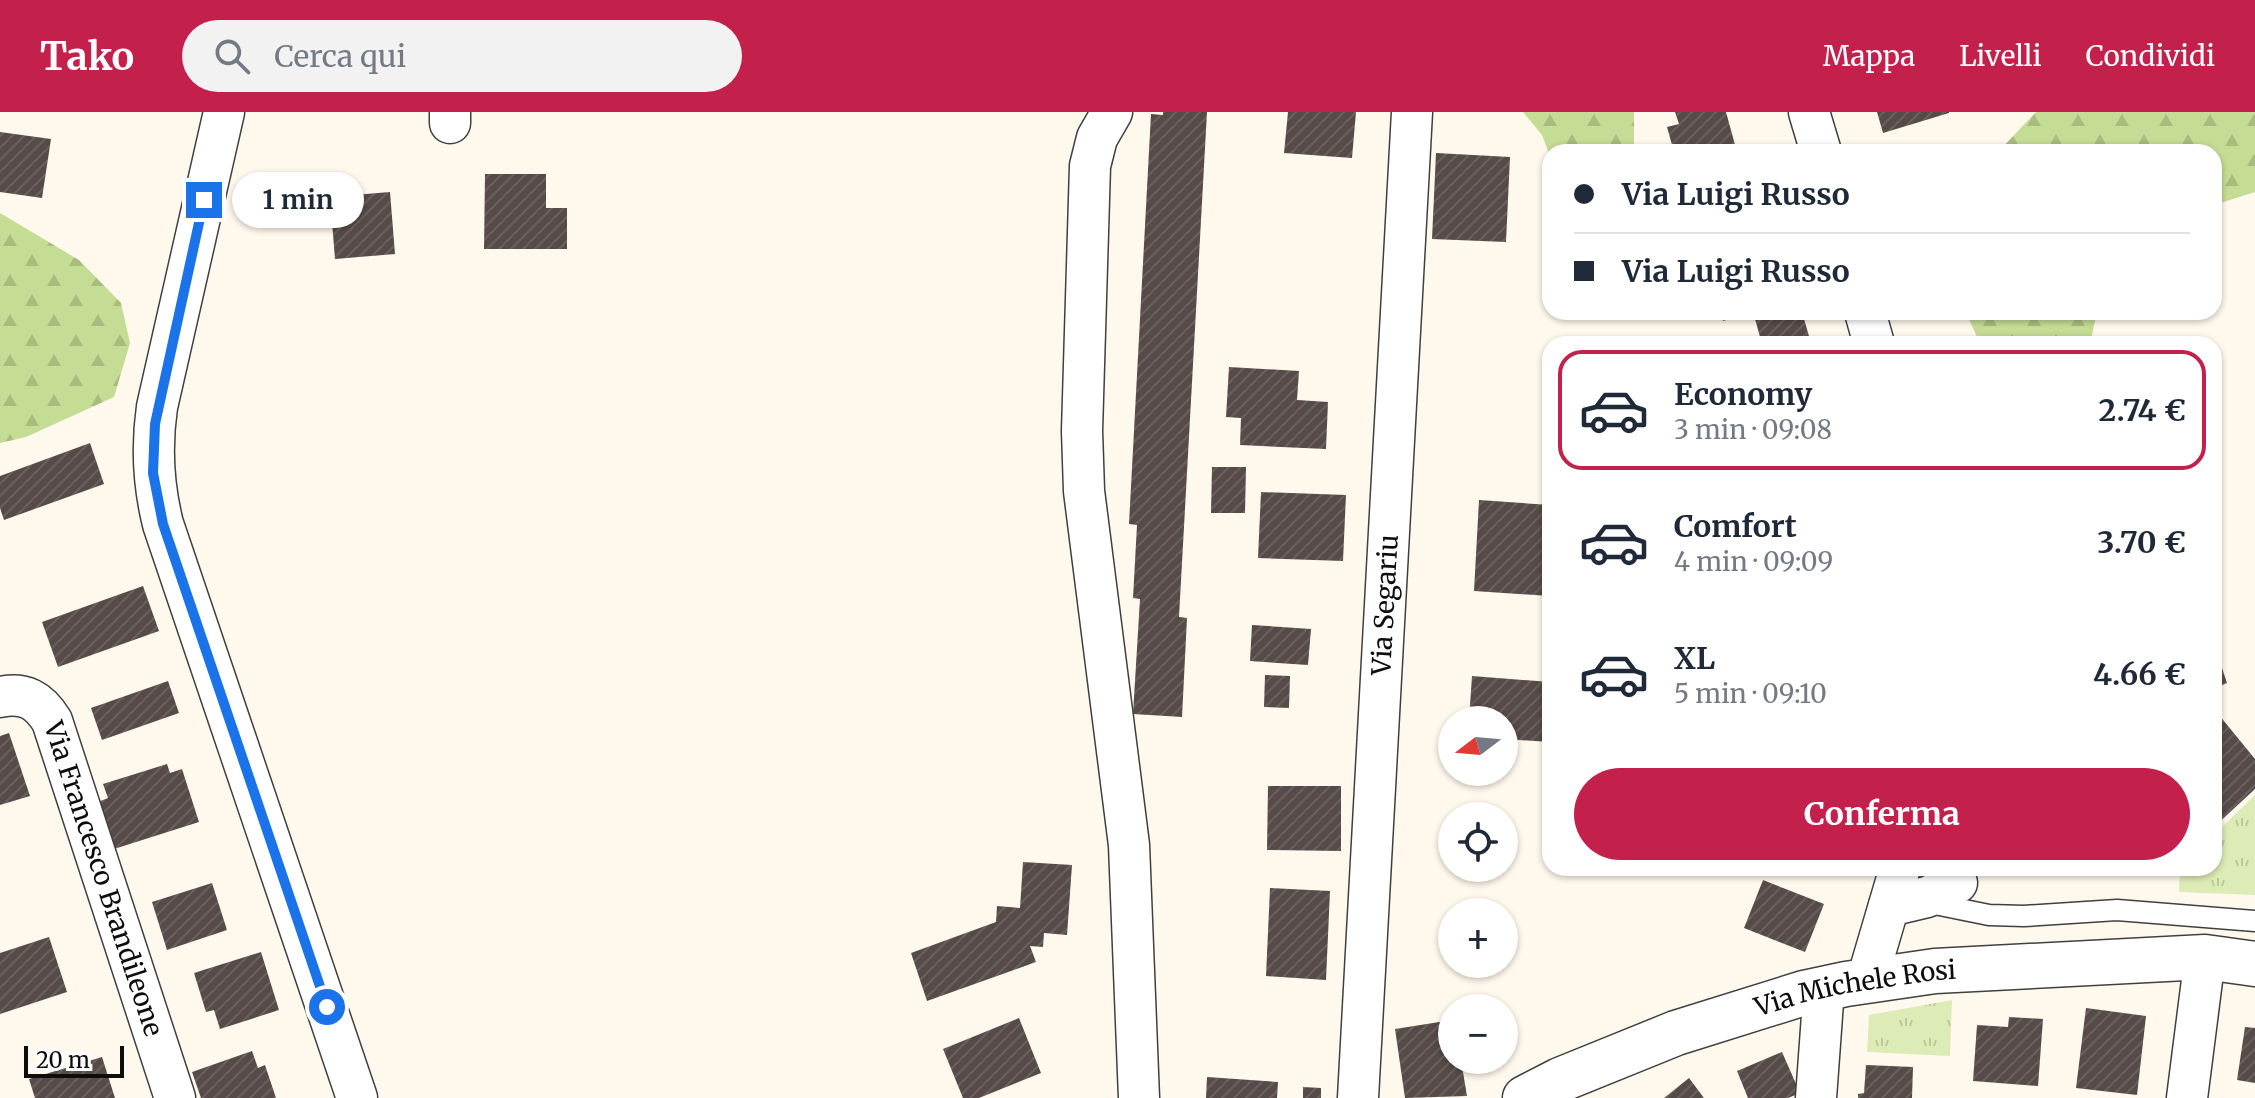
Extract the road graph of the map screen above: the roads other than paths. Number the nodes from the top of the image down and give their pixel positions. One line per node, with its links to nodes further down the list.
1 (224, 112): 16 (street)
2 (1112, 112): 17 (street)
3 (1412, 112): 18 (street, Via Segariu)
4 (1809, 112): 5 (street)
5 (1819, 144)
6 (0, 697): 15 (street, Via Francesco Brandileone)
7 (1957, 883): 8 (street)
8 (1902, 891): 9 (lane); 13 (street)
9 (2255, 921)
10 (2255, 942): 11 (street, Via Michele Rosi)
11 (2205, 957): 12 (street, Via Michele Rosi); 13 (street, Via Michele Rosi); 21 (street)
12 (2255, 964)
13 (1867, 980): 14 (street, Via Michele Rosi)
14 (1824, 988): 19 (street, Via Michele Rosi); 20 (street)
15 (175, 1098)
16 (357, 1098)
17 (1139, 1098)
18 (1358, 1098)
19 (1525, 1098)
20 (1816, 1098)
21 (2187, 1098)

